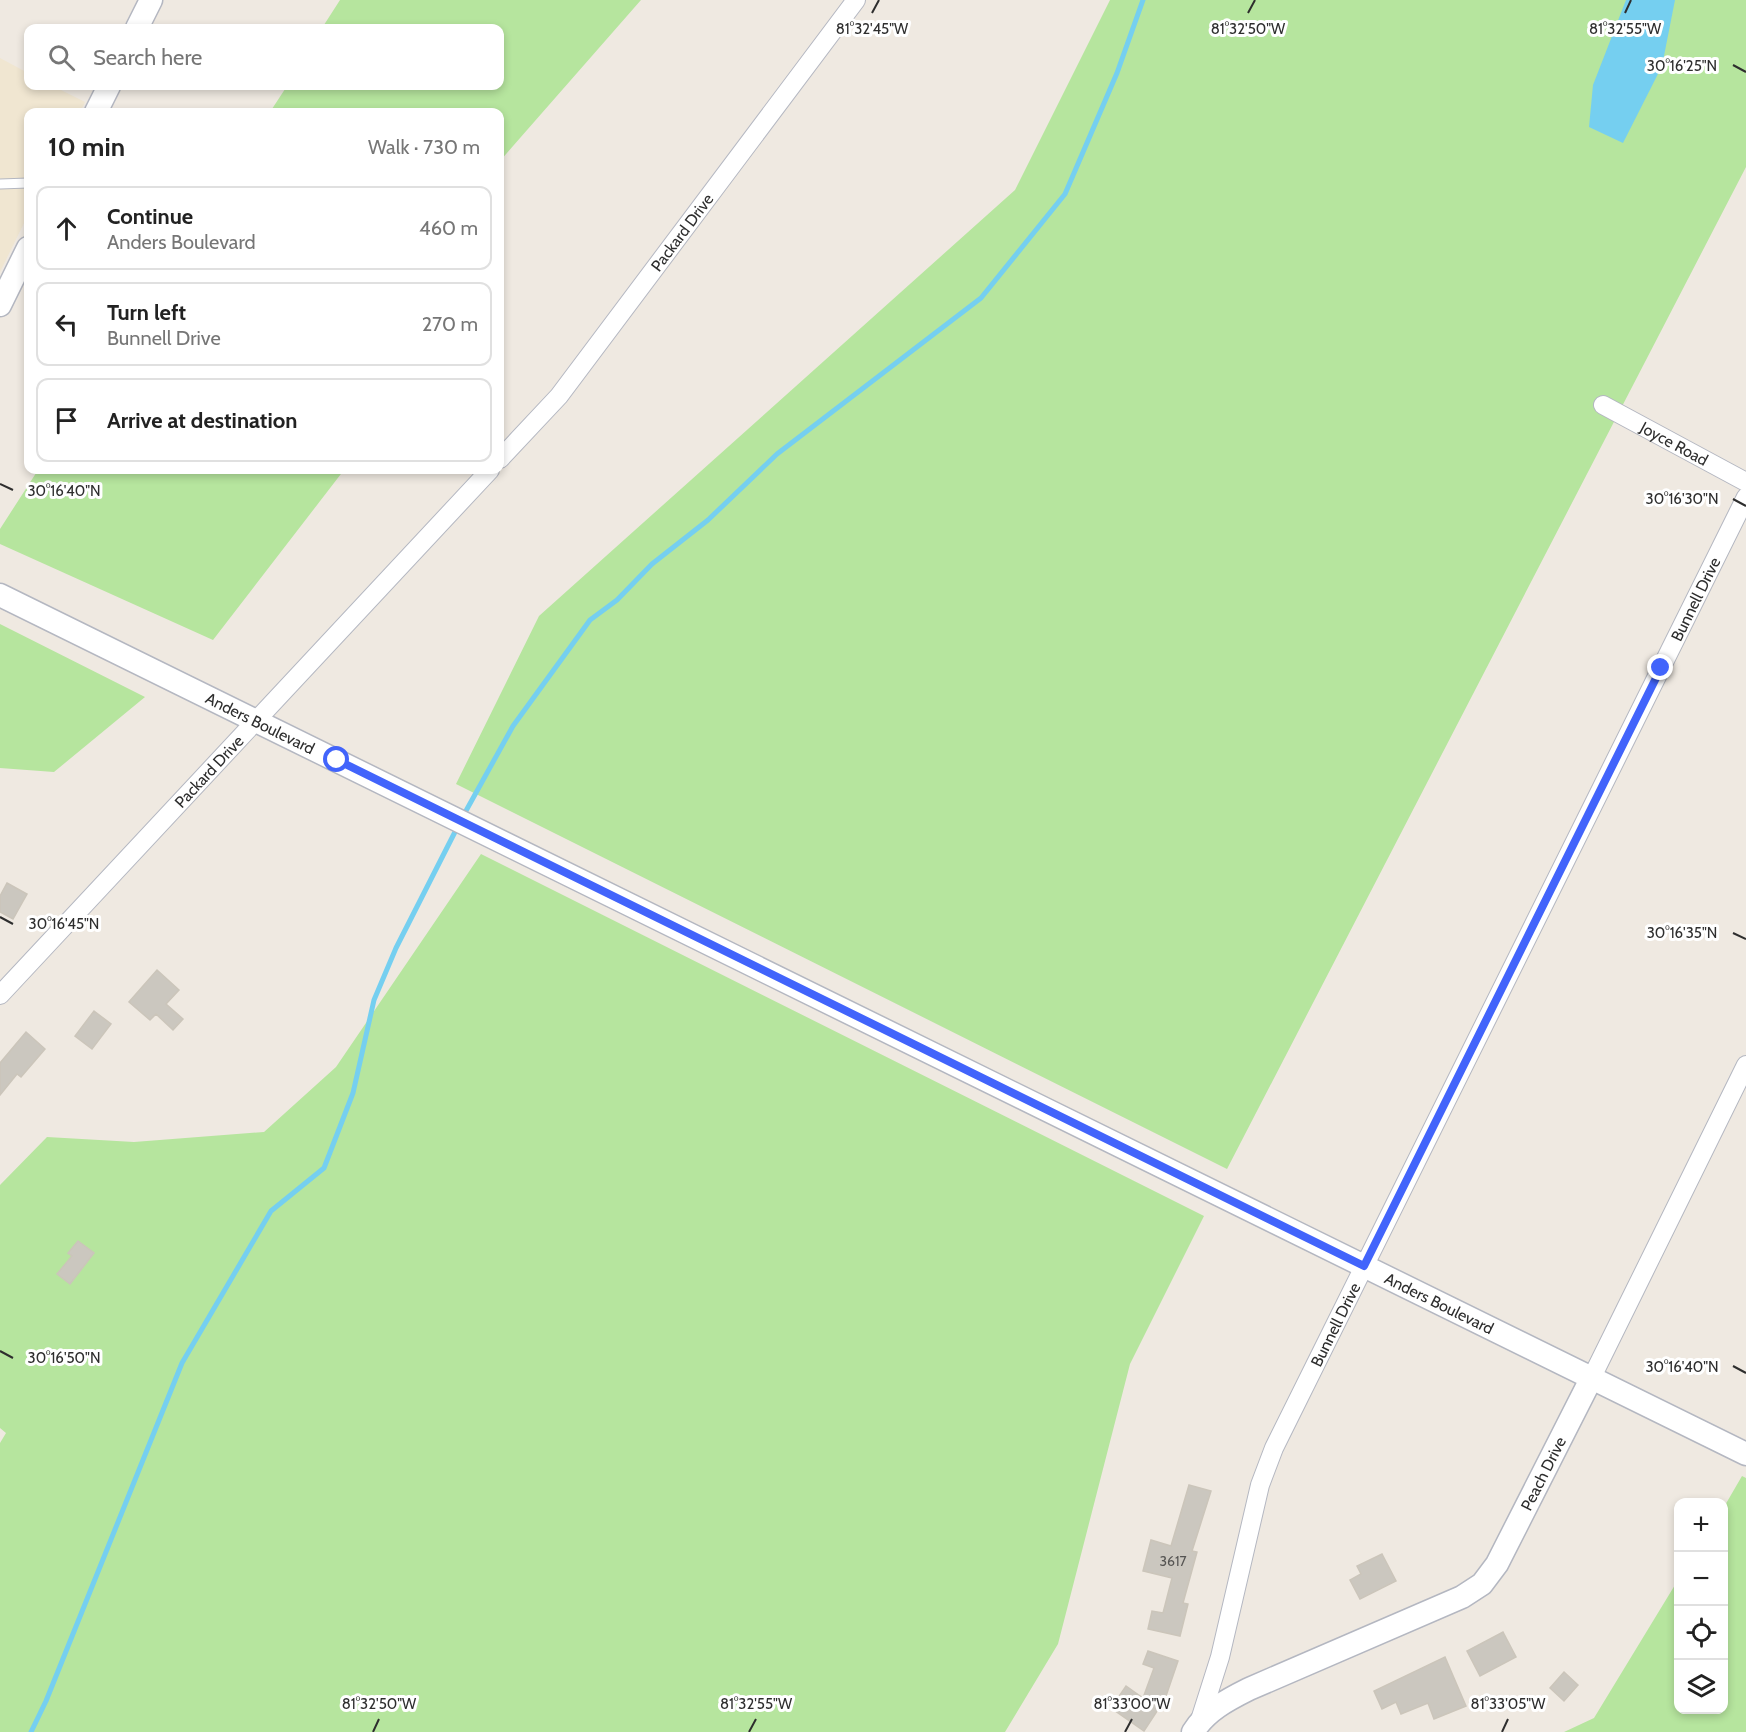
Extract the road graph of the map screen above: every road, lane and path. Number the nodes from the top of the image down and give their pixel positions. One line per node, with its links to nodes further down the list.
1 (151, 0): 3 (street)
2 (856, 0): 11 (street, Packard Drive)
3 (139, 24)
4 (107, 90): 5 (street)
5 (98, 108)
6 (24, 183): 7 (lane)
7 (0, 184)
8 (24, 256): 9 (street)
9 (0, 305)
10 (1603, 405): 13 (street, Joyce Road)
11 (504, 455)
12 (486, 474): 16 (street, Packard Drive)
13 (1746, 482)
14 (1746, 496): 19 (street, Bunnell Drive)
15 (0, 595): 16 (street, Anders Boulevard)
16 (255, 721): 17 (street, Packard Drive); 19 (street, Anders Boulevard)
17 (0, 995)
18 (1746, 1065): 20 (street, Peach Drive)
19 (1364, 1266): 20 (street, Anders Boulevard); 22 (street, Bunnell Drive)
20 (1592, 1377): 21 (street, Anders Boulevard); 22 (street, Peach Drive)
21 (1746, 1454)
22 (1196, 1726)

